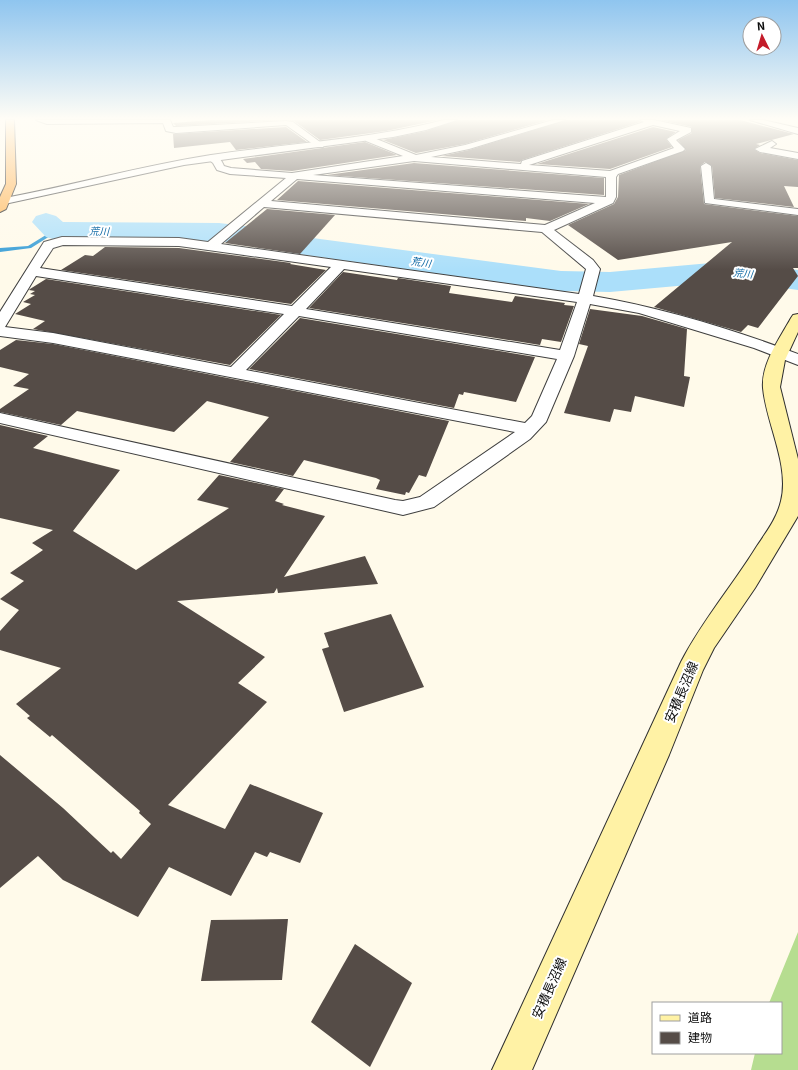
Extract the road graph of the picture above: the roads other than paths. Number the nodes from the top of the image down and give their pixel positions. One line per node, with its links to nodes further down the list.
1 (11, 170): 14 (highway)
2 (157, 170): 14 (street)
3 (225, 170): 9 (street)
4 (324, 170): 9 (street)
5 (556, 170): 8 (street)
6 (623, 170): 8 (street)
7 (706, 170): 17 (street)
8 (612, 174): 13 (street)
9 (294, 176): 10 (street); 15 (street)
10 (362, 181): 11 (street); 13 (street)
11 (353, 191)
12 (344, 201): 16 (street)
13 (609, 201): 18 (street)
14 (1, 204)
15 (263, 204): 16 (street); 19 (street)
16 (335, 210): 18 (street)
17 (798, 212)
18 (547, 229): 22 (street)
19 (211, 246): 20 (street); 21 (street)
20 (342, 264): 22 (street); 23 (street)
21 (31, 271): 23 (street); 25 (street)
22 (585, 299): 27 (street); 28 (street)
23 (294, 311): 27 (street); 29 (street)
24 (798, 318): 28 (main road, 安積長沼線)
25 (0, 324)
26 (0, 331): 29 (street)
27 (566, 356): 31 (street)
28 (788, 357): 32 (main road, 安積長沼線)
29 (234, 373): 31 (street)
30 (0, 418): 31 (street)
31 (530, 429)
32 (512, 1070)

